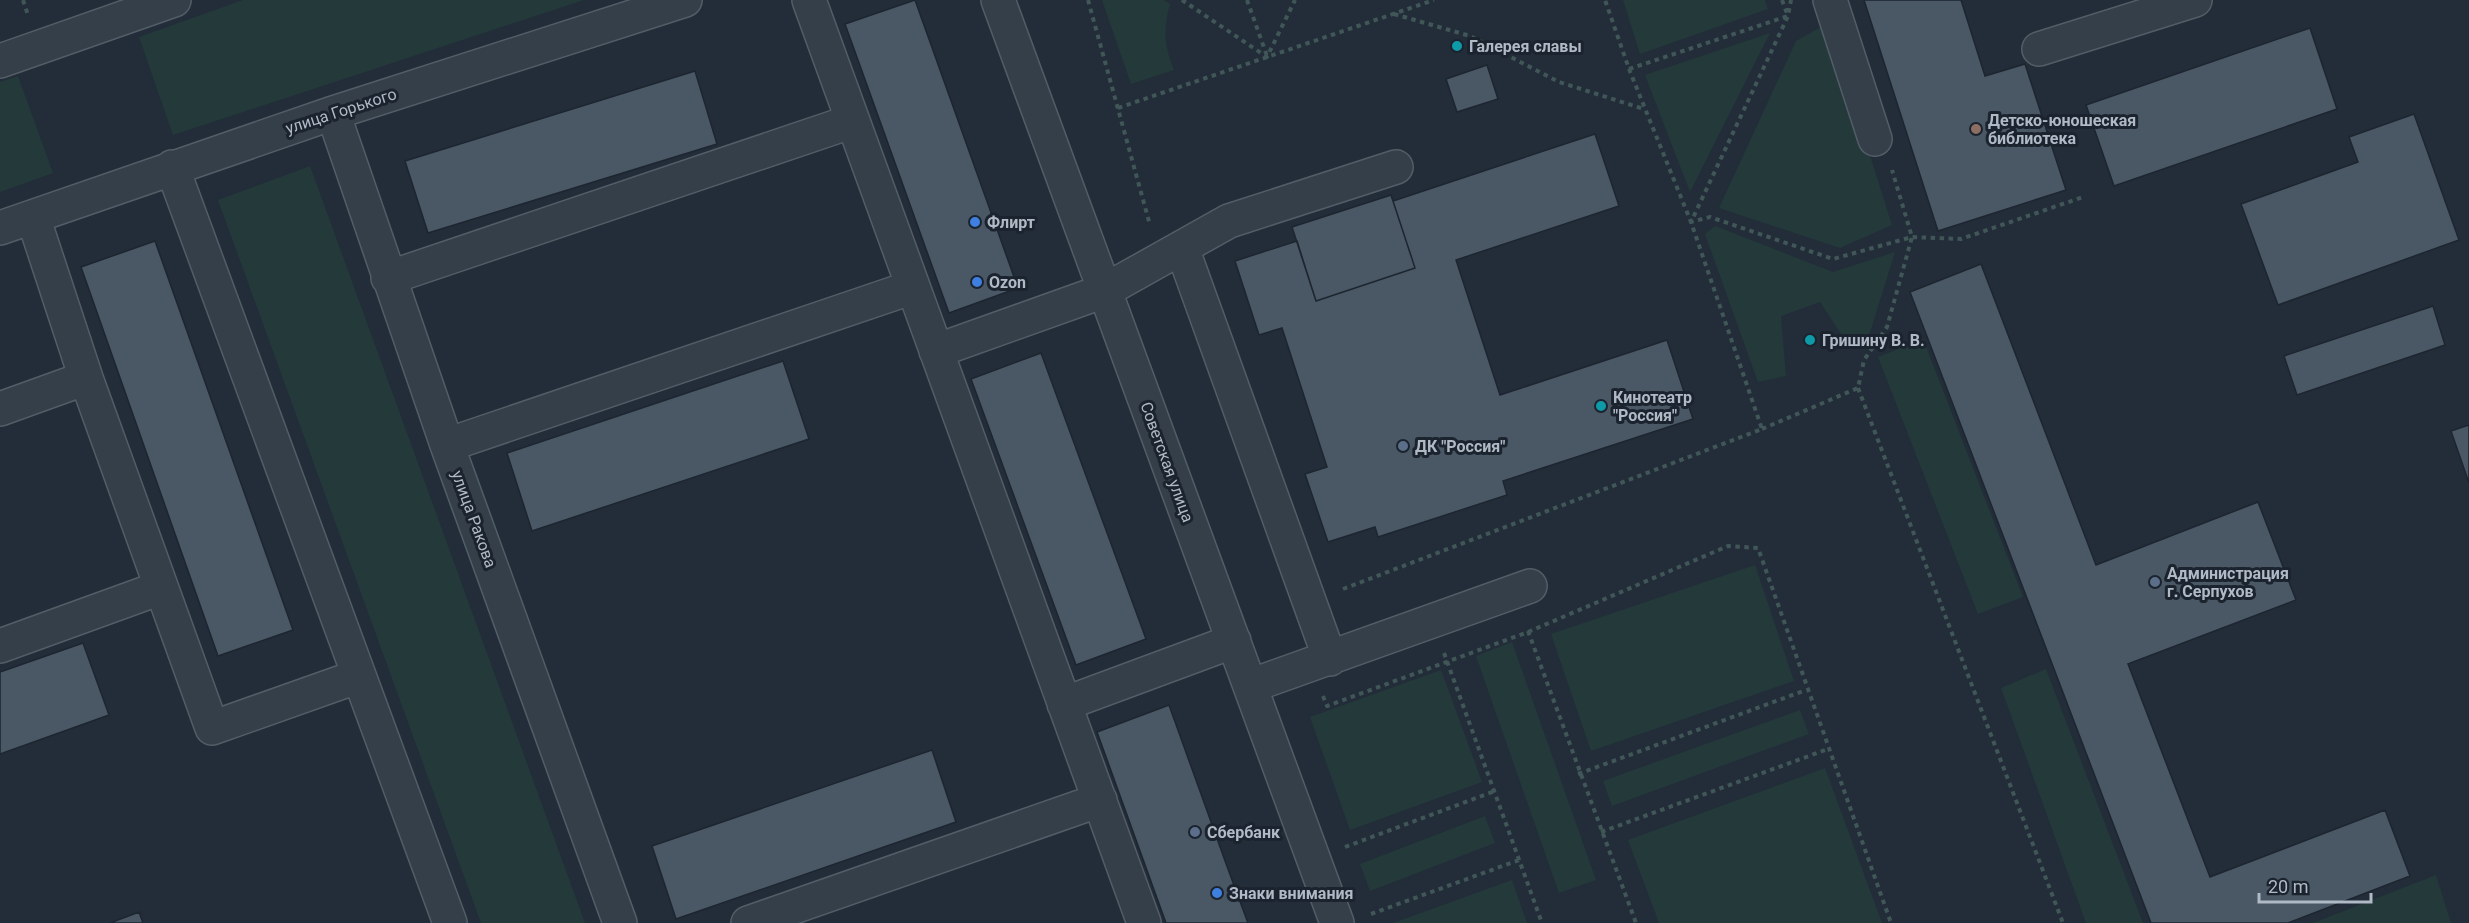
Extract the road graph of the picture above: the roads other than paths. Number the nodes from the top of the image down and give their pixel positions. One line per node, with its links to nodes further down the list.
1 (174, 0): 8 (street)
2 (685, 0): 9 (street, улица Горького)
3 (809, 0): 10 (street)
4 (998, 0): 19 (street, Советская улица)
5 (1830, 0): 11 (street)
6 (2195, 0): 7 (street)
7 (2039, 49)
8 (0, 61)
9 (333, 113): 12 (street, улица Горького); 17 (street, улица Ракова)
10 (853, 121): 17 (street); 18 (street)
11 (1875, 140)
12 (172, 167): 14 (street, улица Горького); 29 (street)
13 (1396, 167): 16 (street)
14 (33, 217): 15 (street, улица Горького); 21 (street)
15 (0, 228)
16 (1171, 254): 19 (street); 28 (street)
17 (388, 278): 23 (street, улица Ракова)
18 (913, 288): 20 (street); 23 (street)
19 (1104, 291): 20 (street); 26 (street, Советская улица)
20 (936, 351): 31 (street)
21 (87, 378): 22 (street); 24 (street)
22 (0, 409)
23 (447, 445): 34 (street, улица Ракова)
24 (160, 588): 27 (street); 29 (street)
25 (1521, 589): 28 (street)
26 (1234, 641): 30 (street, Советская улица); 31 (street)
27 (0, 646)
28 (1330, 659): 30 (street)
29 (359, 676): 33 (street)
30 (1250, 686): 37 (street, Советская улица)
31 (1064, 704): 32 (street)
32 (1100, 800): 35 (street); 36 (street)
33 (450, 923)
34 (620, 923)
35 (748, 923)
36 (1144, 923)
37 (1337, 923)

